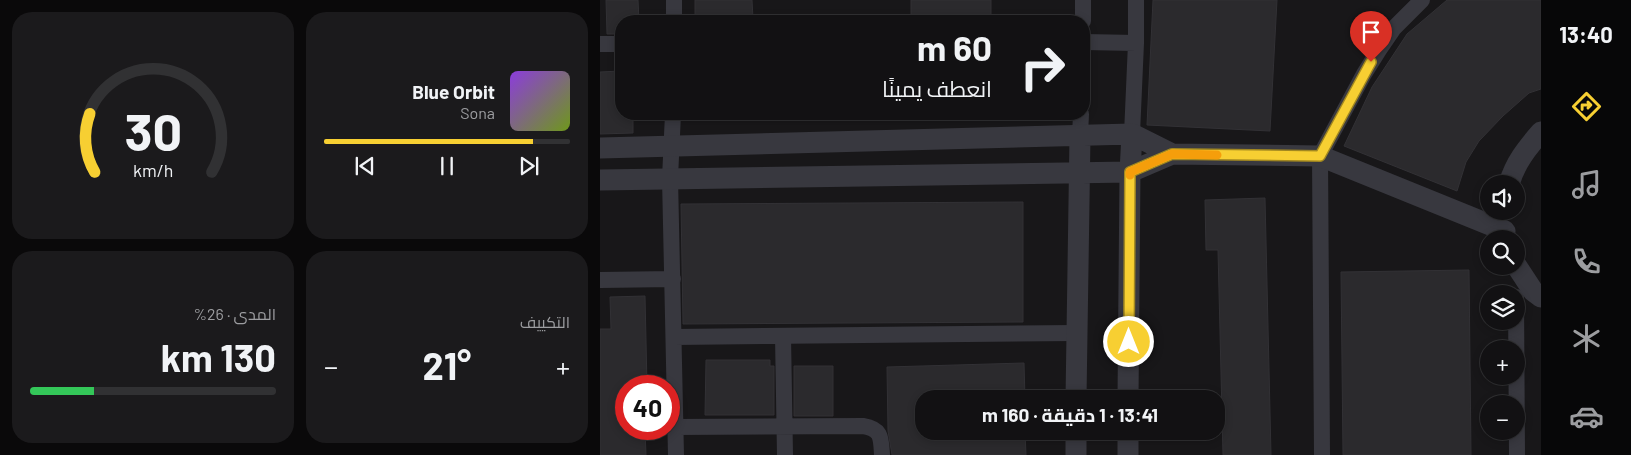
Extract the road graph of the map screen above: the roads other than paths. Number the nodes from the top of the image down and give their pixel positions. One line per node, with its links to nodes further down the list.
1 (674, 0): 5 (street)
2 (1083, 0): 6 (street)
3 (1136, 0): 8 (street)
4 (1422, 0): 19 (street)
5 (674, 15)
6 (1083, 15)
7 (1090, 42): 8 (street)
8 (1136, 43): 14 (street)
9 (600, 44): 10 (street)
10 (615, 44)
11 (673, 120): 16 (street)
12 (1081, 120): 15 (street)
13 (1541, 132): 22 (street)
14 (1132, 134): 15 (street); 18 (street); 20 (street)
15 (1080, 136): 16 (street); 21 (street)
16 (673, 147): 17 (street); 23 (street)
17 (600, 148)
18 (1172, 154): 19 (street); 20 (street)
19 (1320, 156): 25 (street); 47 (street)
20 (1130, 172): 21 (street); 36 (street)
21 (1081, 173): 23 (street); 31 (street)
22 (1511, 175)
23 (670, 178): 24 (street); 28 (street)
24 (600, 180)
25 (1506, 227)
26 (1521, 275): 29 (street)
27 (600, 280): 28 (street)
28 (674, 280): 33 (street)
29 (1541, 298)
30 (1516, 330): 48 (street)
31 (1076, 333): 32 (street); 35 (street)
32 (783, 336): 33 (street); 37 (street)
33 (674, 337): 34 (street)
34 (674, 375)
35 (1076, 390)
36 (1128, 390)
37 (785, 426): 38 (street); 43 (street); 44 (street)
38 (680, 427)
39 (675, 440): 42 (street)
40 (1076, 440): 45 (street)
41 (1128, 440): 46 (street)
42 (676, 455)
43 (785, 455)
44 (882, 455)
45 (1076, 455)
46 (1128, 455)
47 (1322, 455)
48 (1517, 455)

